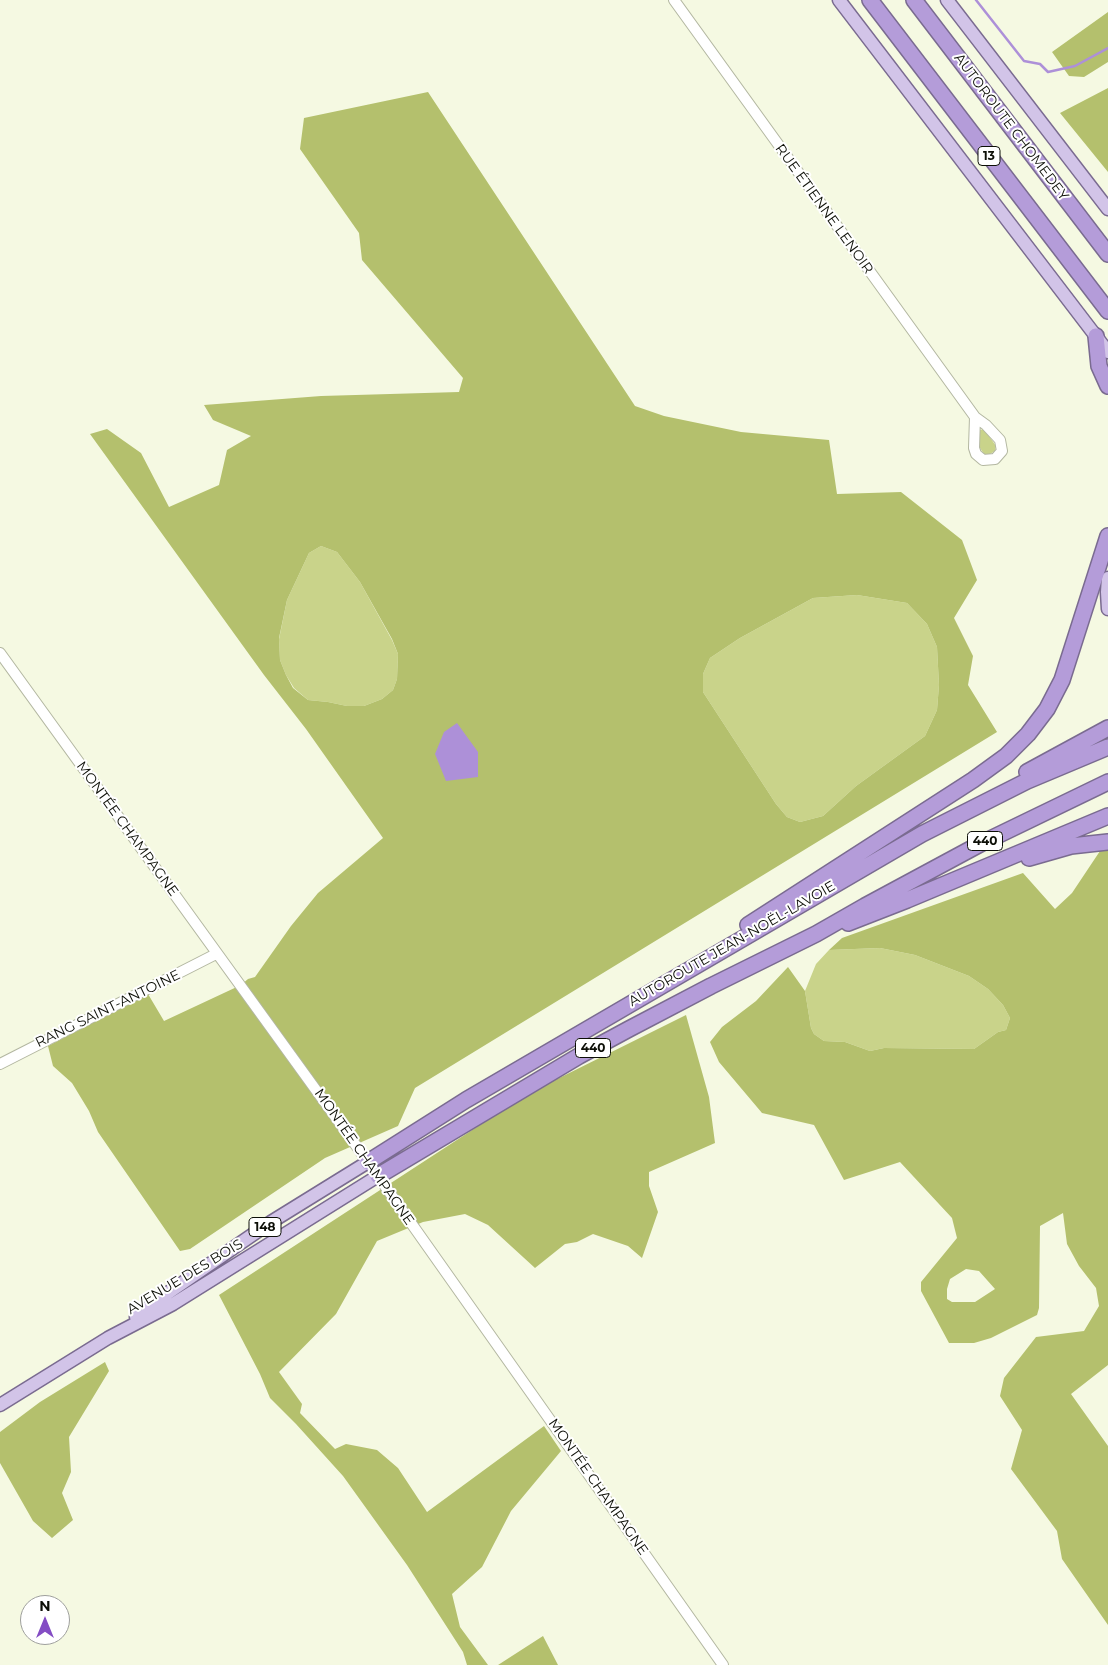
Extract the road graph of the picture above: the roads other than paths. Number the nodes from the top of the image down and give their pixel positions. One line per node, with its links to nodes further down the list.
1 (674, 0): 12 (street, RUE ÉTIENNE LENOIR)
2 (840, 0): 9 (main road)
3 (870, 0): 8 (highway, 13)
4 (914, 0): 7 (highway, AUTOROUTE CHOMEDEY)
5 (947, 0): 6 (main road)
6 (1108, 209)
7 (1108, 254)
8 (1108, 311)
9 (1096, 336): 10 (main road); 11 (highway)
10 (1108, 352)
11 (1108, 386)
12 (975, 417)
13 (1108, 536): 26 (highway)
14 (1108, 578): 15 (main road)
15 (1108, 609)
16 (0, 653): 25 (street, MONTÉE CHAMPAGNE)
17 (1108, 728): 21 (highway)
18 (1108, 746): 21 (highway, AUTOROUTE JEAN-NOËL-LAVOIE / 440)
19 (1108, 782): 24 (highway, AUTOROUTE JEAN-NOËL-LAVOIE / 440)
20 (1108, 816): 23 (highway)
21 (942, 822): 26 (highway, AUTOROUTE JEAN-NOËL-LAVOIE / 440)
22 (1108, 842): 23 (highway)
23 (963, 877): 24 (highway)
24 (816, 934): 29 (highway, AUTOROUTE JEAN-NOËL-LAVOIE / 440)
25 (216, 954): 27 (street, RANG SAINT-ANTOINE); 28 (street, MONTÉE CHAMPAGNE)
26 (656, 988): 28 (highway, AUTOROUTE JEAN-NOËL-LAVOIE / 440)
27 (0, 1064)
28 (368, 1162): 29 (street, MONTÉE CHAMPAGNE); 30 (main road, AVENUE DES BOIS / 148)
29 (378, 1176): 30 (main road, AVENUE DES BOIS / 148); 32 (street, MONTÉE CHAMPAGNE)
30 (108, 1338): 31 (main road, AVENUE DES BOIS / 148)
31 (0, 1405)
32 (723, 1665)

